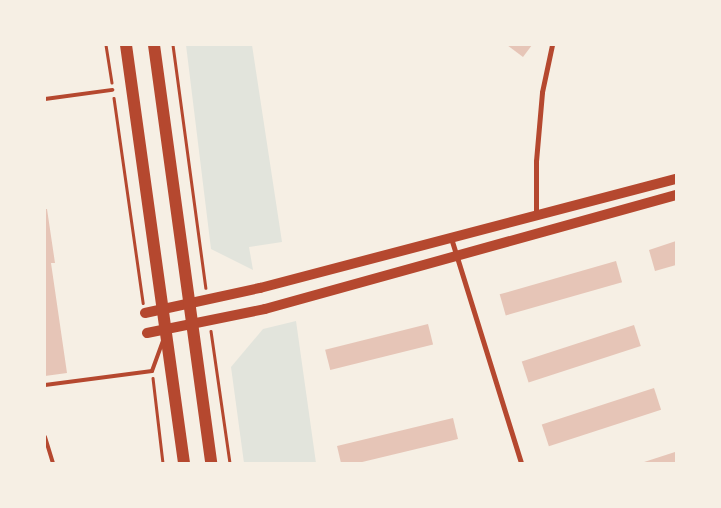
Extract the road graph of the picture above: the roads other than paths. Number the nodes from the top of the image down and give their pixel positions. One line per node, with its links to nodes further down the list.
1 (126, 45): 12 (highway)
2 (154, 45): 11 (highway)
3 (552, 45): 8 (street)
4 (112, 90): 5 (lane)
5 (45, 99)
6 (676, 179): 8 (main road)
7 (676, 195): 10 (main road)
8 (536, 216): 9 (main road)
9 (451, 238): 10 (street); 11 (main road)
10 (455, 255): 14 (main road); 22 (street)
11 (189, 304): 12 (main road); 14 (highway)
12 (164, 309): 13 (main road); 15 (highway)
13 (145, 313)
14 (192, 325): 15 (main road); 21 (highway)
15 (167, 330): 16 (main road); 17 (lane); 20 (highway)
16 (147, 333)
17 (45, 385)
18 (45, 437): 19 (lane)
19 (53, 463)
20 (184, 463)
21 (211, 463)
22 (521, 463)

